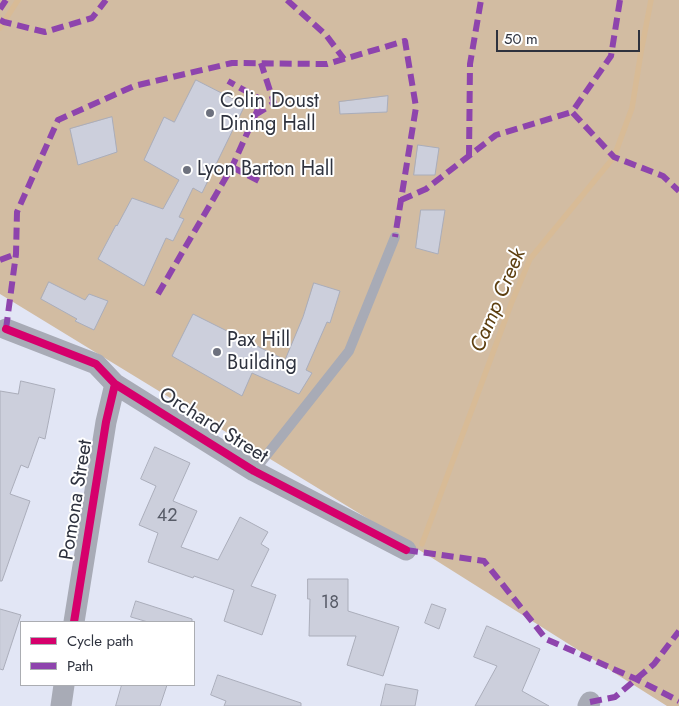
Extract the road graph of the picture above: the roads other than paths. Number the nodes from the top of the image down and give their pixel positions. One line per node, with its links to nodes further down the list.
1 (395, 237): 4 (lane)
2 (6, 329): 3 (street, Orchard Street)
3 (115, 384): 4 (street, Orchard Street); 6 (street, Pomona Street)
4 (254, 471): 5 (street, Orchard Street)
5 (406, 550)
6 (74, 621)
7 (64, 686): 8 (street)
8 (61, 706)

